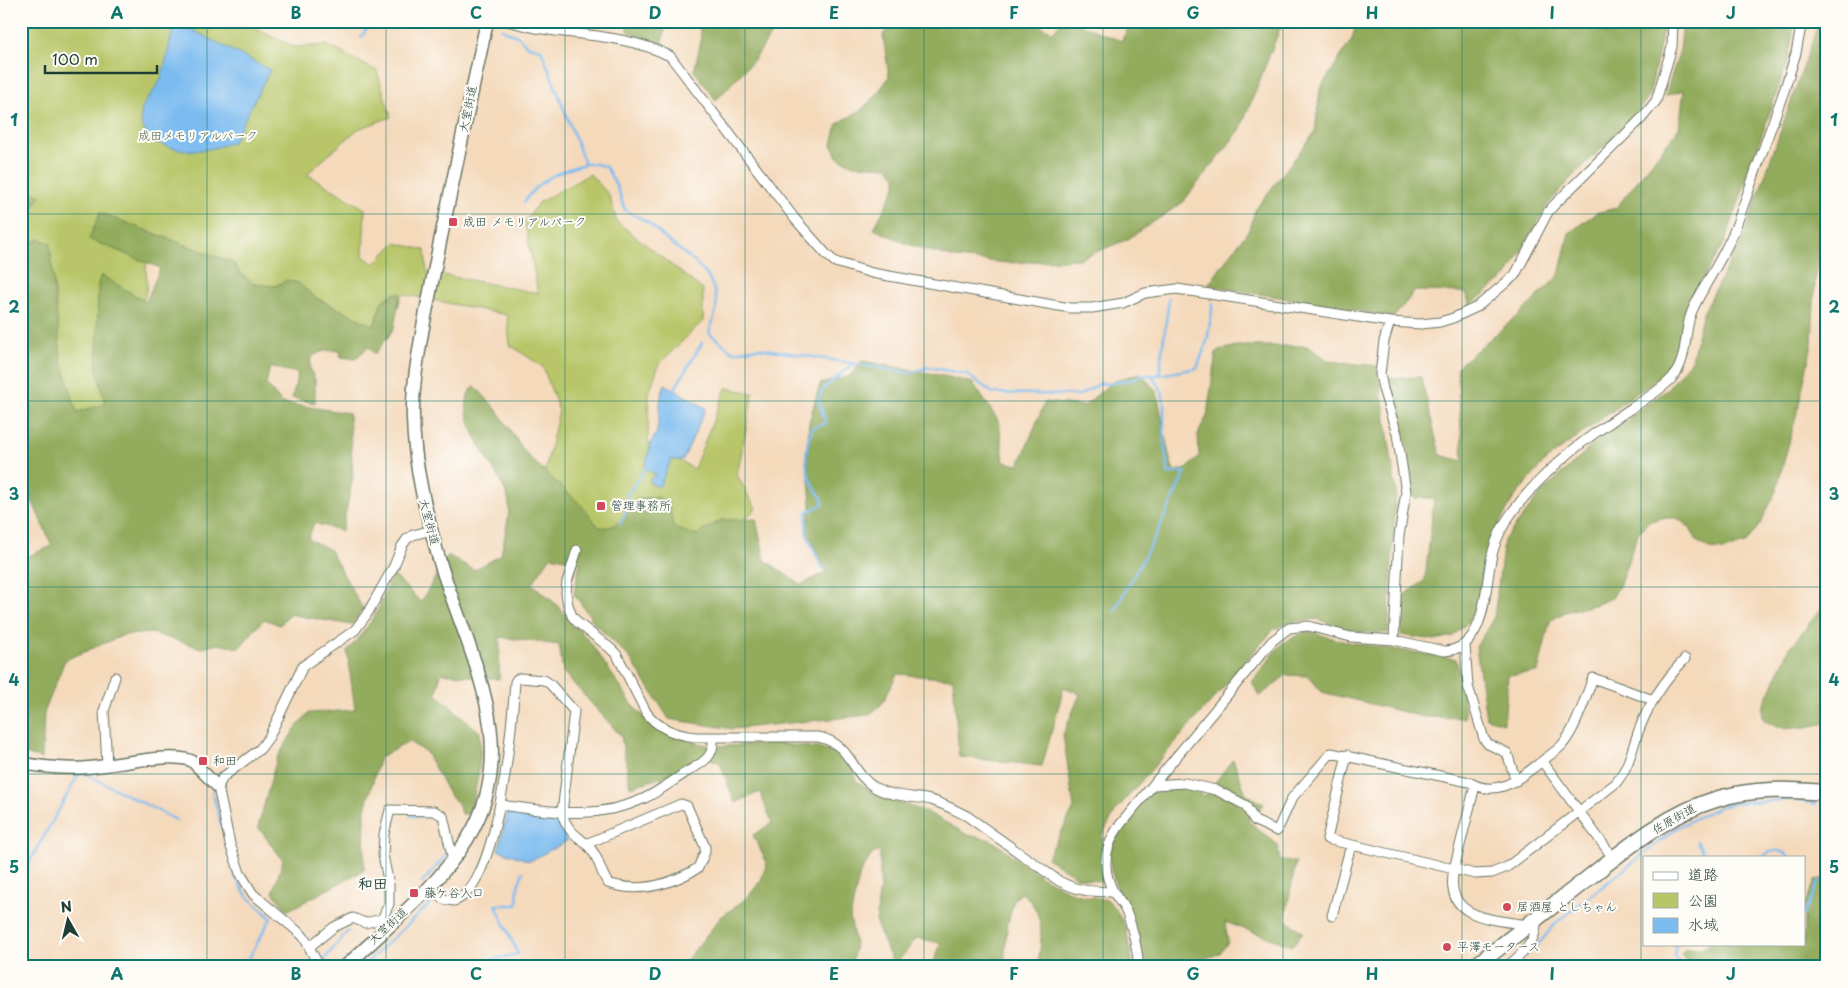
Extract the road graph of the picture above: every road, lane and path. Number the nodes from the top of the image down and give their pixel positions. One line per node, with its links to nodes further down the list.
1 (487, 21): 6 (main road, 大室街道)
2 (507, 21): 5 (street)
3 (1673, 21): 5 (street)
4 (1802, 21): 9 (street)
5 (1390, 322): 8 (street)
6 (432, 530): 20 (street); 29 (main road, 大室街道)
7 (577, 550): 13 (street)
8 (1394, 640): 9 (street); 19 (street)
9 (1465, 645): 18 (street)
10 (1685, 659): 12 (street)
11 (115, 677): 17 (street)
12 (1653, 700): 15 (street); 24 (street)
13 (713, 737): 25 (street); 32 (street)
14 (1347, 755): 19 (street); 21 (street); 27 (street)
15 (1542, 761): 18 (street); 24 (street)
16 (21, 763): 17 (street)
17 (107, 765): 20 (street)
18 (1516, 781): 21 (street)
19 (1153, 785): 32 (street)
20 (218, 786): 35 (street)
21 (1475, 786): 30 (street)
22 (1827, 793): 28 (highway, 佐原街道)
23 (500, 805): 25 (street); 25 (street); 31 (street)
24 (1580, 811): 28 (street); 30 (street)
25 (562, 813): 26 (street)
26 (586, 844): 26 (street)
27 (1351, 845): 30 (street); 33 (street)
28 (1614, 859): 34 (highway, 佐原街道)
29 (453, 860): 31 (main road, 大室街道); 35 (street)
30 (1454, 869): 34 (street)
31 (430, 887): 37 (main road, 大室街道)
32 (1113, 892): 38 (street)
33 (1332, 916)
34 (1532, 922): 39 (highway, 佐原街道); 40 (street)
35 (310, 947): 36 (street)
36 (321, 967)
37 (345, 967)
38 (1139, 967)
39 (1474, 967)
40 (1506, 967)

